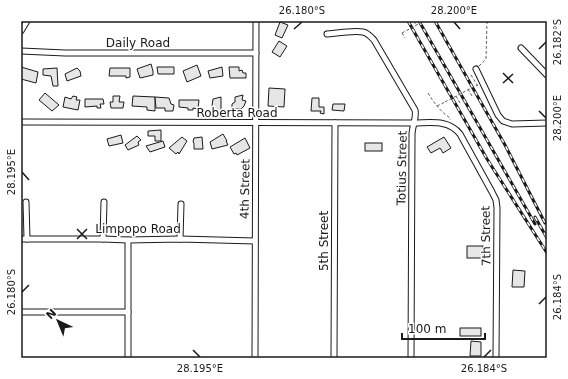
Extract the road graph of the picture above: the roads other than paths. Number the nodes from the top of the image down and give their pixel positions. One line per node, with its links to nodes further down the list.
1 (27, 21): 3 (street)
2 (256, 21): 7 (street, 4th Street)
3 (21, 31)
4 (327, 34): 13 (street, Totius Street)
5 (521, 48): 9 (street)
6 (21, 52): 7 (street, Daily Road)
7 (256, 54): 11 (street, 4th Street)
8 (476, 69): 14 (street)
9 (547, 75)
10 (21, 122): 11 (street, Roberta Road)
11 (256, 123): 12 (street, Roberta Road); 23 (street, 4th Street)
12 (335, 123): 13 (street, Roberta Road); 28 (street, 5th Street)
13 (414, 123): 15 (street, Roberta Road); 29 (street, Totius Street)
14 (547, 123)
15 (452, 126): 30 (street, 7th Street)
16 (26, 202): 19 (street)
17 (104, 202): 20 (street)
18 (181, 204): 21 (street)
19 (24, 239): 20 (street, Limpopo Road)
20 (103, 239): 22 (street, Limpopo Road)
21 (180, 239): 22 (street, Limpopo Road); 23 (street, Limpopo Road)
22 (128, 240): 25 (street)
23 (255, 240): 27 (street, 4th Street)
24 (21, 312): 25 (street)
25 (128, 312): 26 (street)
26 (128, 358)
27 (255, 358)
28 (334, 358)
29 (411, 358)
30 (496, 358)

